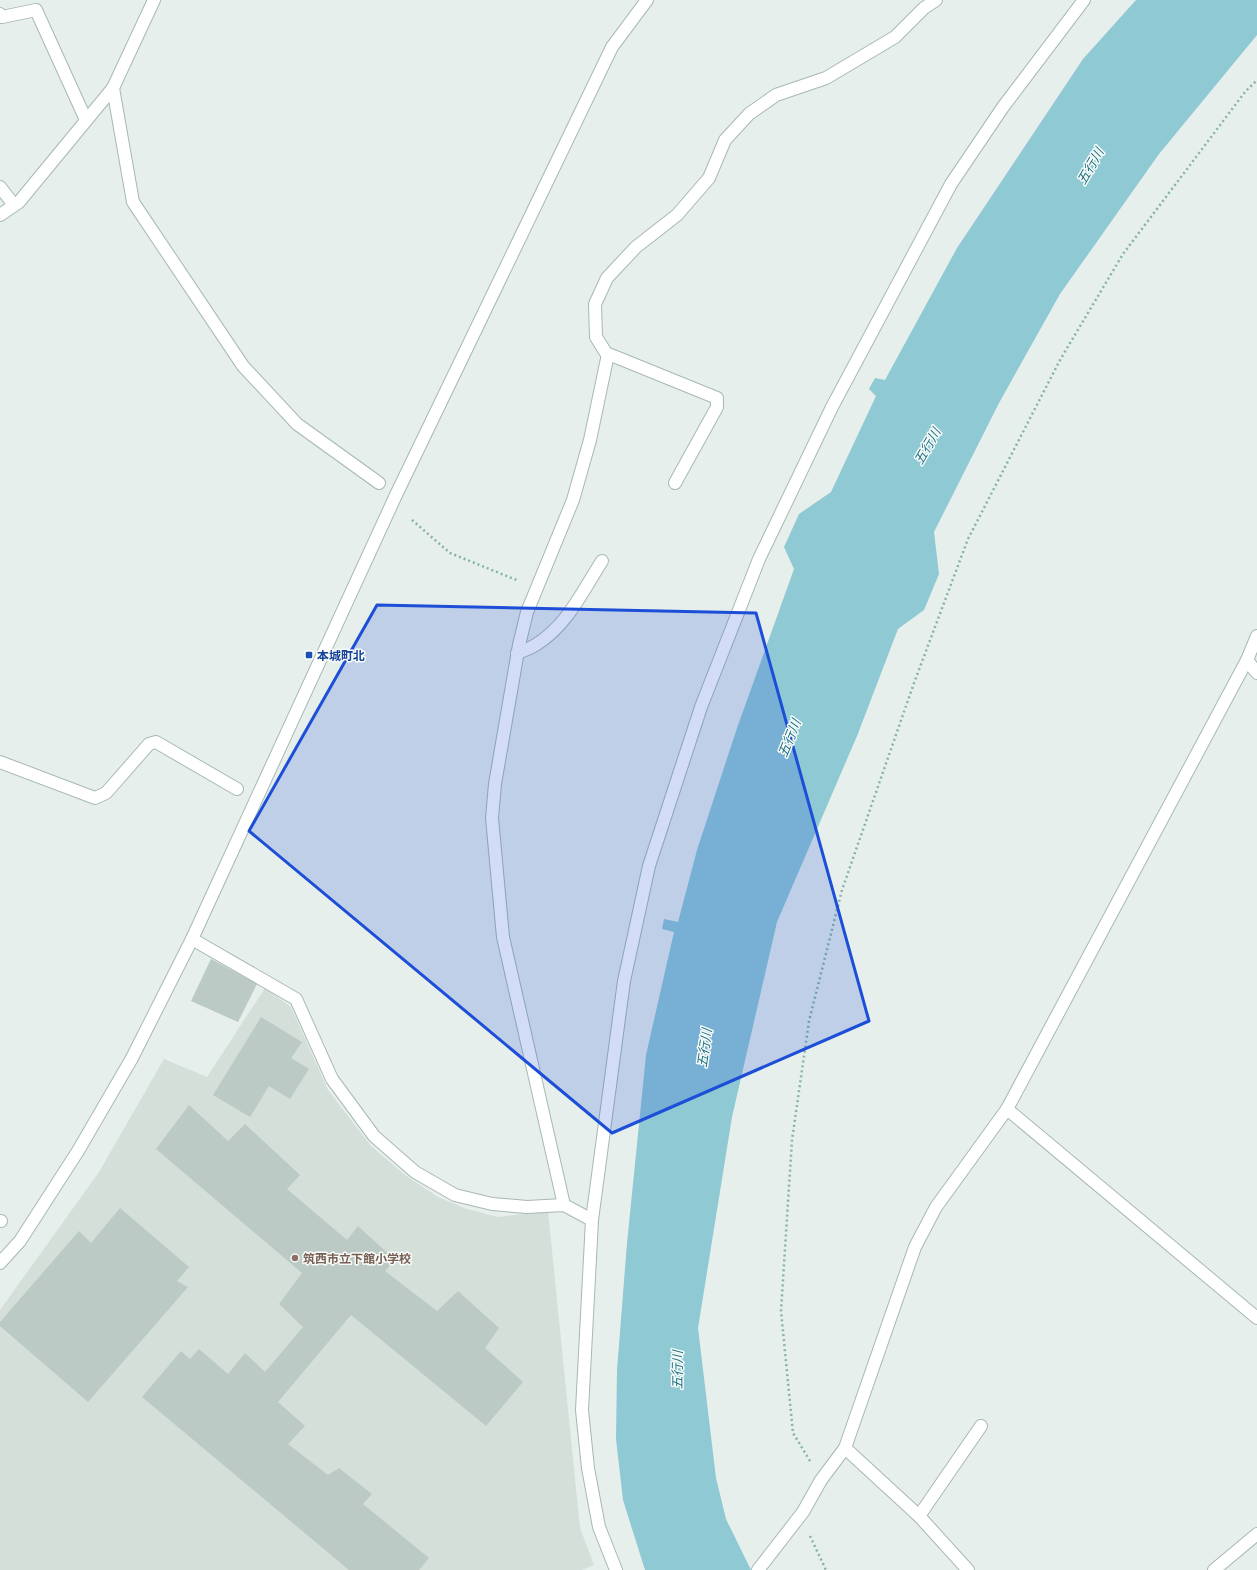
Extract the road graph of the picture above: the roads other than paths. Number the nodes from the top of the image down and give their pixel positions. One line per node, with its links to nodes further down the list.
1 (154, 0): 6 (street)
2 (648, 0): 21 (street)
3 (936, 0): 11 (street)
4 (1084, 0): 24 (street)
5 (0, 14): 7 (street)
6 (113, 88): 7 (street); 12 (street)
7 (86, 120): 9 (street)
8 (0, 187): 9 (street)
9 (14, 205): 10 (street)
10 (0, 215)
11 (608, 354): 13 (street); 16 (street)
12 (379, 483)
13 (675, 483)
14 (602, 561): 16 (street)
15 (1257, 636): 17 (street)
16 (517, 653): 23 (street)
17 (1247, 660): 18 (street); 22 (street)
18 (1257, 673)
19 (0, 762): 20 (street)
20 (237, 789)
21 (192, 939): 23 (street); 25 (street)
22 (1007, 1109): 26 (street); 28 (street)
23 (564, 1205): 24 (street)
24 (592, 1220): 31 (street)
25 (0, 1263)
26 (1257, 1318)
27 (982, 1426): 29 (street)
28 (845, 1448): 29 (street); 32 (street)
29 (919, 1516): 33 (street)
30 (1257, 1534): 34 (street)
31 (616, 1570)
32 (758, 1570)
33 (968, 1570)
34 (1214, 1570)

